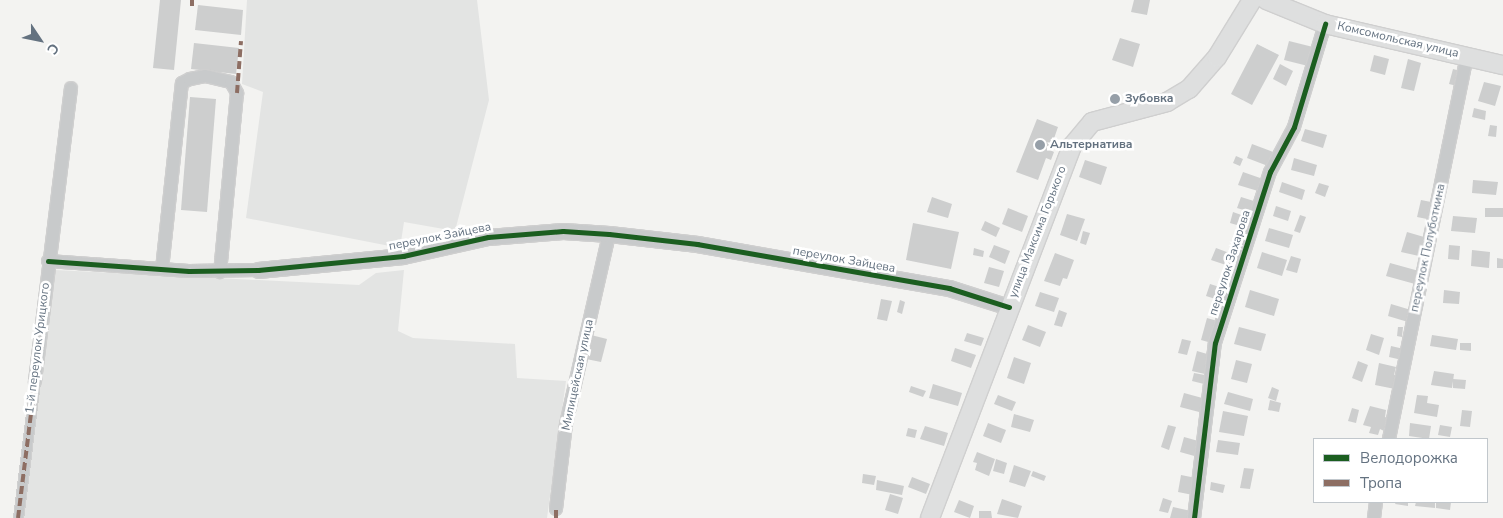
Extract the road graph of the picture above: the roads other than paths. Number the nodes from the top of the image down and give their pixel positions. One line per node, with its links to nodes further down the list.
1 (1252, 0): 12 (main road, улица Максима Горького)
2 (1266, 0): 3 (main road, Комсомольская улица)
3 (1325, 24): 4 (main road, Комсомольская улица); 19 (street, переулок Захарова)
4 (1467, 57): 5 (main road, Комсомольская улица); 14 (street, переулок Полуботкина)
5 (1503, 65)
6 (70, 88): 8 (street, 1-й переулок Урицкого)
7 (609, 234): 10 (street, переулок Зайцева); 12 (street, переулок Зайцева); 16 (street, Милицейская улица)
8 (48, 262): 9 (street, переулок Зайцева); 13 (street, 1-й переулок Урицкого)
9 (162, 269): 11 (street, переулок Зайцева); 11 (street)
10 (258, 270): 11 (street, переулок Зайцева)
11 (220, 272)
12 (1009, 307): 18 (main road, улица Максима Горького)
13 (35, 381): 17 (street, 1-й переулок Урицкого)
14 (1389, 438)
15 (1376, 503): 20 (street)
16 (556, 513)
17 (18, 518)
18 (930, 518)
19 (1194, 518)
20 (1374, 518)

